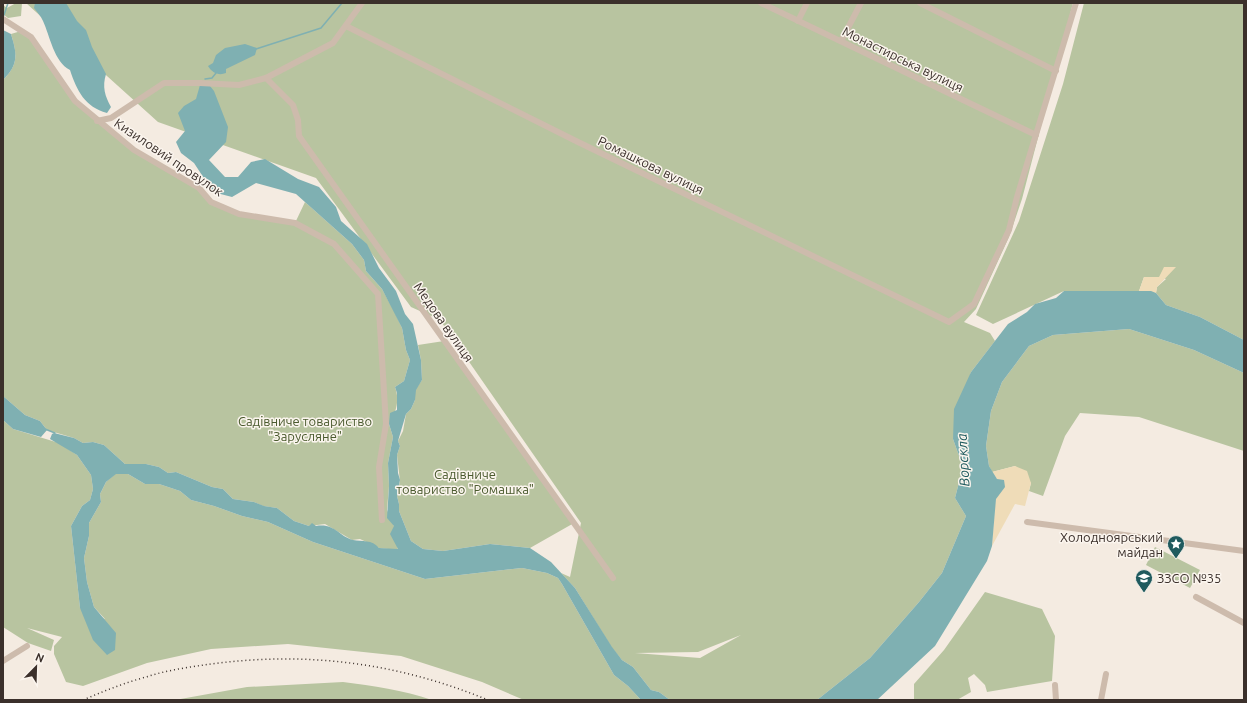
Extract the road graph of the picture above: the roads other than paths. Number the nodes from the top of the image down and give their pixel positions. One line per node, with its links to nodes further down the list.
1 (362, 3): 9 (street)
2 (761, 3): 8 (street, Монастирська вулиця)
3 (808, 3): 8 (street)
4 (861, 3): 10 (street)
5 (920, 3): 11 (street)
6 (1076, 3): 11 (street)
7 (3, 19): 13 (street, Кизиловий провулок)
8 (798, 21): 10 (street, Монастирська вулиця)
9 (346, 26): 12 (street); 14 (street, Ромашкова вулиця)
10 (841, 41): 14 (street, Монастирська вулиця)
11 (1056, 71): 14 (street)
12 (266, 78): 13 (street); 18 (street, Медова вулиця)
13 (98, 121): 15 (street, Кизиловий провулок)
14 (1036, 135)
15 (382, 520)
16 (1027, 522): 17 (street)
17 (1244, 551)
18 (613, 578)
19 (1196, 596): 20 (street)
20 (1244, 623)
21 (26, 646): 22 (street)
22 (3, 661)
23 (1106, 674): 26 (street)
24 (1055, 684): 25 (street)
25 (1056, 700)
26 (1101, 700)

